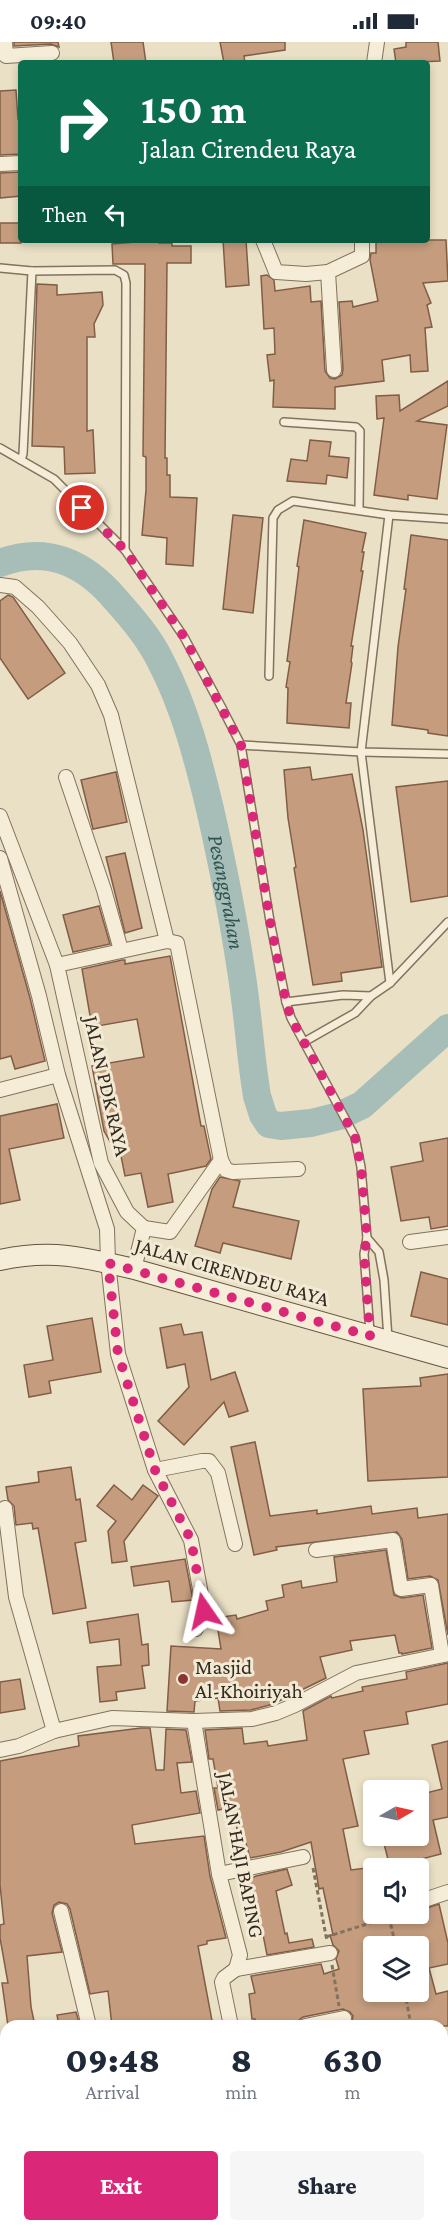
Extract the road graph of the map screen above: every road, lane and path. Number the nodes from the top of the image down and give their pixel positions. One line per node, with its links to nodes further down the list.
1 (5, 42): 3 (street)
2 (377, 42): 4 (street)
3 (52, 53)
4 (374, 60)
5 (18, 163): 6 (street)
6 (0, 164)
7 (264, 243): 11 (street)
8 (362, 243): 11 (street)
9 (0, 268): 10 (lane)
10 (32, 271): 15 (lane); 19 (lane)
11 (328, 272): 12 (street)
12 (334, 370)
13 (284, 422): 16 (lane)
14 (0, 448): 15 (lane)
15 (21, 460): 19 (lane)
16 (359, 509): 17 (lane); 21 (lane)
17 (389, 515): 18 (lane); 23 (lane)
18 (448, 519)
19 (125, 550): 22 (lane)
20 (0, 585): 29 (street)
21 (269, 676)
22 (241, 745): 23 (lane); 34 (lane)
23 (362, 752): 24 (lane); 32 (lane)
24 (448, 754)
25 (66, 777): 30 (street)
26 (0, 816): 31 (street, JALAN PDK RAYA)
27 (1, 863): 36 (street)
28 (448, 922): 32 (lane)
29 (167, 941): 30 (street); 38 (street)
30 (121, 950): 31 (street)
31 (57, 965): 40 (street, JALAN PDK RAYA)
32 (390, 983): 33 (lane)
33 (370, 996): 34 (lane); 35 (lane)
34 (286, 1002): 35 (lane)
35 (304, 1042): 42 (lane)
36 (58, 1075): 37 (street); 45 (street)
37 (0, 1089)
38 (221, 1160): 39 (street); 40 (street)
39 (298, 1169)
40 (144, 1228): 46 (street)
41 (448, 1237): 43 (street)
42 (367, 1238): 47 (lane); 47 (lane)
43 (410, 1242)
44 (0, 1260): 45 (main road, JALAN CIRENDEU RAYA)
45 (108, 1263): 46 (main road, JALAN CIRENDEU RAYA); 49 (street)
46 (134, 1269): 47 (main road, JALAN CIRENDEU RAYA)
47 (379, 1338): 48 (main road, JALAN CIRENDEU RAYA)
48 (448, 1358)
49 (155, 1470): 51 (street); 53 (street)
50 (5, 1508): 56 (street)
51 (235, 1544)
52 (316, 1550): 54 (street)
53 (196, 1629)
54 (445, 1654): 55 (street)
55 (194, 1721): 56 (street); 59 (street, JALAN HAJI BAPING)
56 (54, 1731): 57 (street)
57 (0, 1750)
58 (303, 1857): 59 (street)
59 (219, 1874): 66 (street, JALAN HAJI BAPING)
60 (448, 1892): 61 (street)
61 (429, 1898)
62 (61, 1911): 69 (street)
63 (367, 1924): 64 (path)
64 (326, 1937)
65 (330, 1953): 66 (street)
66 (236, 1969): 70 (street, JALAN HAJI BAPING)
67 (407, 2002): 72 (path)
68 (344, 2018): 71 (street)
69 (88, 2020)
70 (230, 2020)
71 (334, 2020)
72 (410, 2020)

